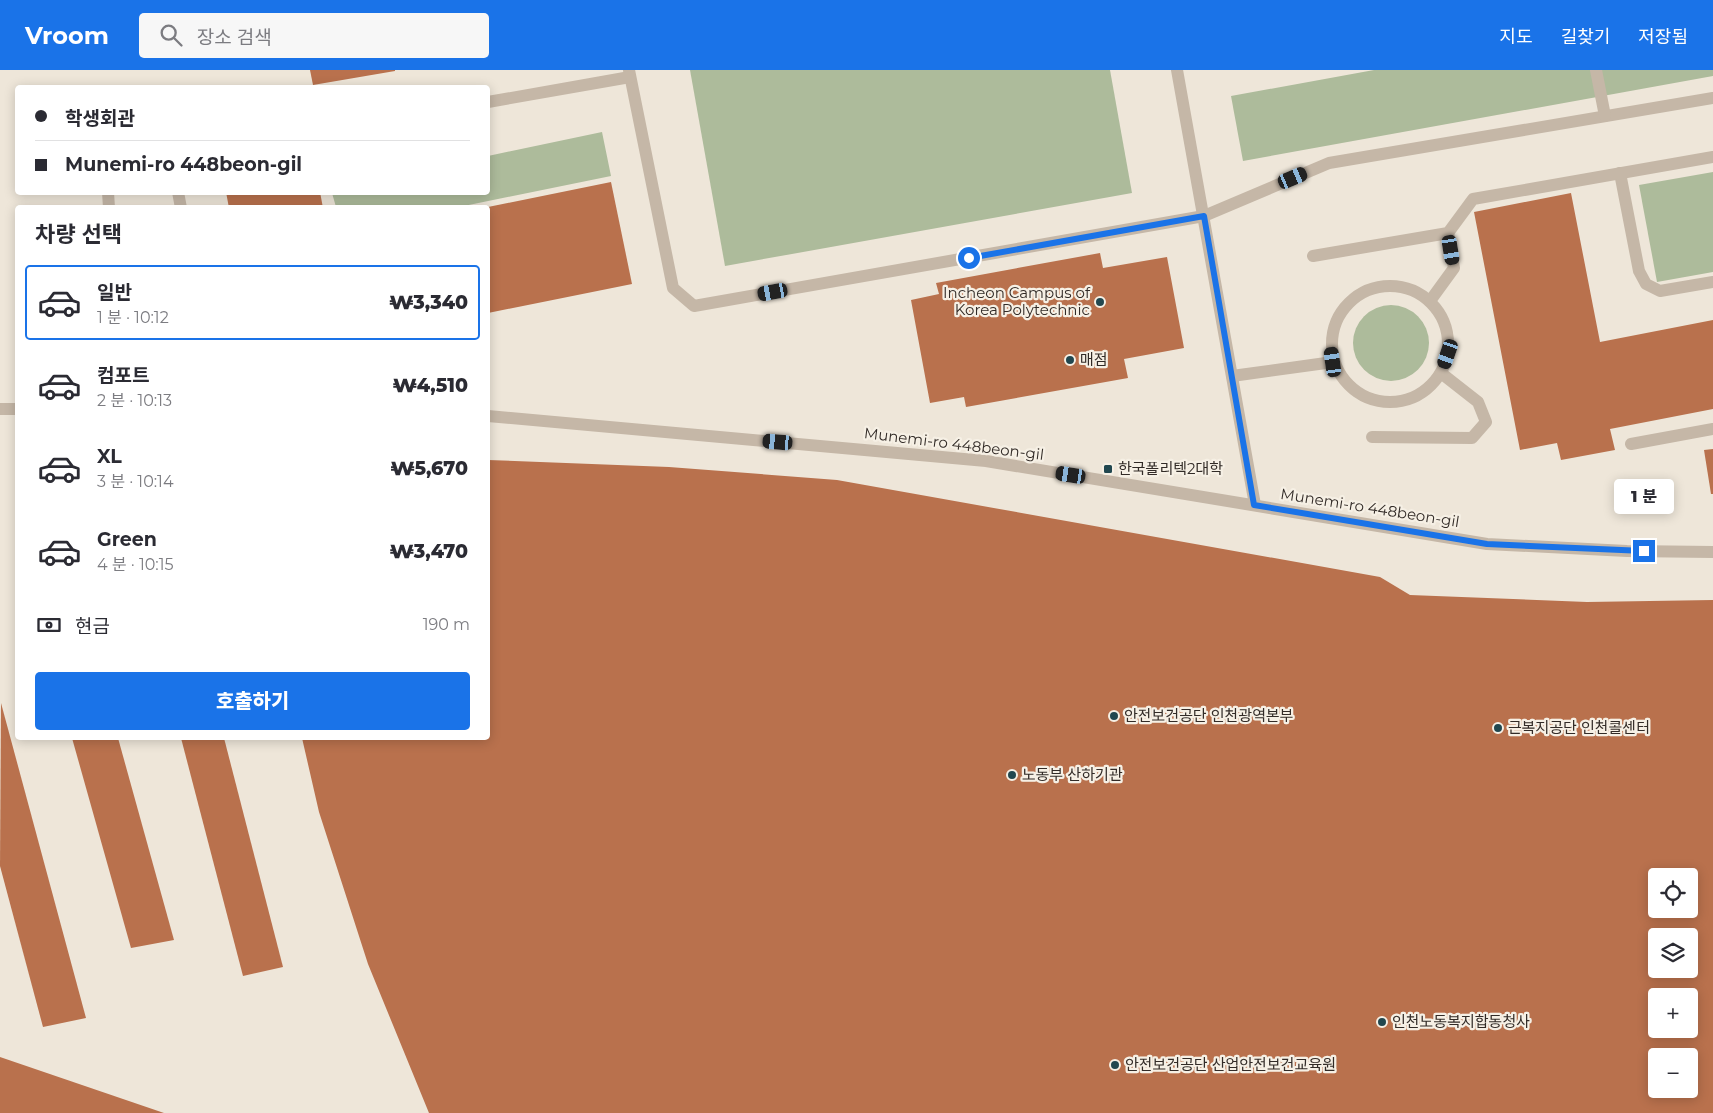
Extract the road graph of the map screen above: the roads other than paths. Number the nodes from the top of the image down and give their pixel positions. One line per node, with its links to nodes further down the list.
1 (1177, 70): 9 (street)
2 (1596, 70): 6 (street)
3 (629, 74): 5 (street); 9 (street)
4 (1713, 98): 6 (street)
5 (490, 102)
6 (1605, 116): 9 (street)
7 (1713, 157): 8 (street)
8 (1620, 173): 10 (street); 12 (street)
9 (1204, 216): 16 (street)
10 (1448, 233): 11 (street); 13 (street)
11 (1313, 256)
12 (1713, 282)
13 (1430, 301): 14 (street); 15 (street)
14 (1333, 362): 15 (street); 16 (street)
15 (1442, 373): 21 (street)
16 (1232, 376): 23 (street)
17 (0, 409): 18 (street)
18 (15, 409)
19 (490, 416): 23 (street, Munemi-ro 448beon-gil)
20 (1713, 429): 22 (street)
21 (1372, 437)
22 (1631, 444)
23 (1254, 505): 24 (street, Munemi-ro 448beon-gil)
24 (1713, 552)

